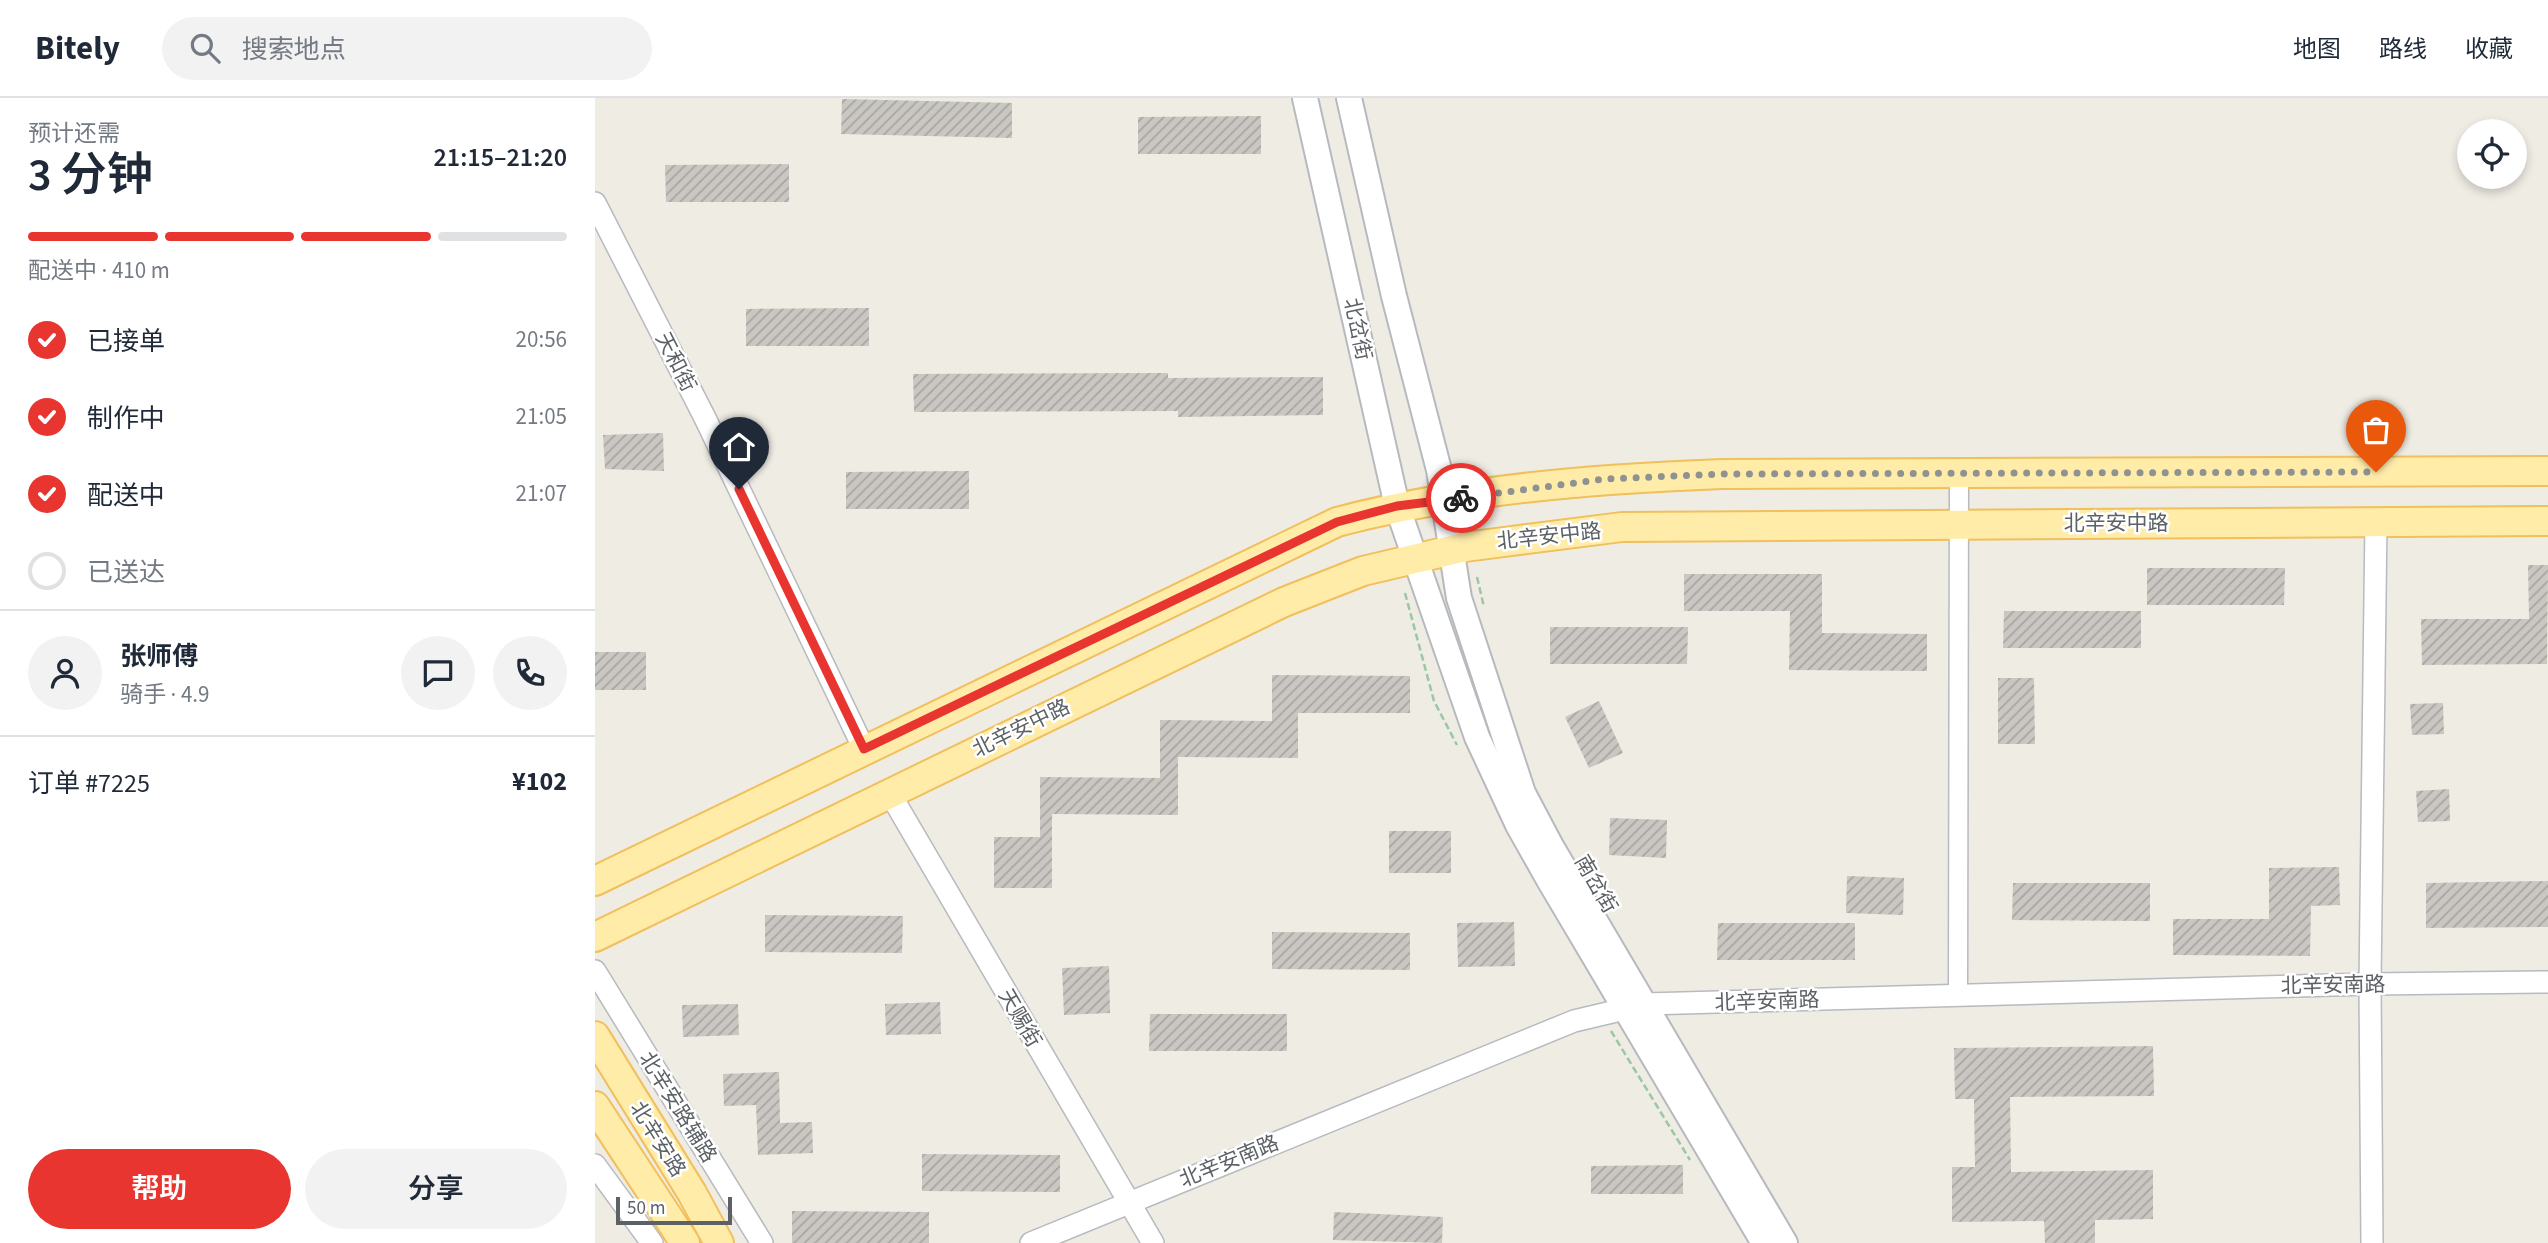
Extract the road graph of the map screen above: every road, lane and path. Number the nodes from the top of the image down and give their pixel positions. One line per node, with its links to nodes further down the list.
1 (1305, 98): 7 (main road, 北岔街)
2 (1349, 98): 6 (main road, 北岔街)
3 (595, 203): 14 (street, 天和街)
4 (2548, 471): 5 (main road)
5 (1959, 474): 6 (main road); 10 (street)
6 (1442, 500): 7 (main road); 11 (main road, 北岔街)
7 (1397, 506): 12 (main road, 北岔街); 14 (main road)
8 (2376, 521): 9 (main road, 北辛安中路); 10 (main road, 北辛安中路); 20 (street)
9 (2548, 521)
10 (1959, 523): 11 (main road, 北辛安中路); 21 (street)
11 (1458, 549): 12 (main road, 北辛安中路); 13 (path); 22 (main road, 南岔街)
12 (1416, 559): 15 (main road, 北辛安中路); 22 (main road, 南岔街)
13 (1485, 611)
14 (864, 749): 16 (main road)
15 (889, 792): 17 (main road, 北辛安中路); 26 (street, 天赐街)
16 (595, 881)
17 (595, 937)
18 (595, 971): 30 (street, 北辛安路辅路)
19 (2548, 982): 20 (street, 北辛安南路)
20 (2370, 984): 21 (street, 北辛安南路); 35 (street)
21 (1958, 996): 22 (street, 北辛安南路)
22 (1635, 1006): 26 (street, 北辛安南路); 33 (main road, 南岔街); 34 (main road, 南岔街)
23 (595, 1036): 29 (main road, 北辛安路)
24 (595, 1106): 28 (main road, 北辛安路)
25 (595, 1165): 27 (street)
26 (1128, 1202): 31 (street, 北辛安南路); 32 (street, 天赐街)
27 (652, 1243)
28 (685, 1243)
29 (719, 1243)
30 (762, 1243)
31 (1031, 1243)
32 (1153, 1243)
33 (1764, 1243)
34 (1785, 1243)
35 (2372, 1243)

